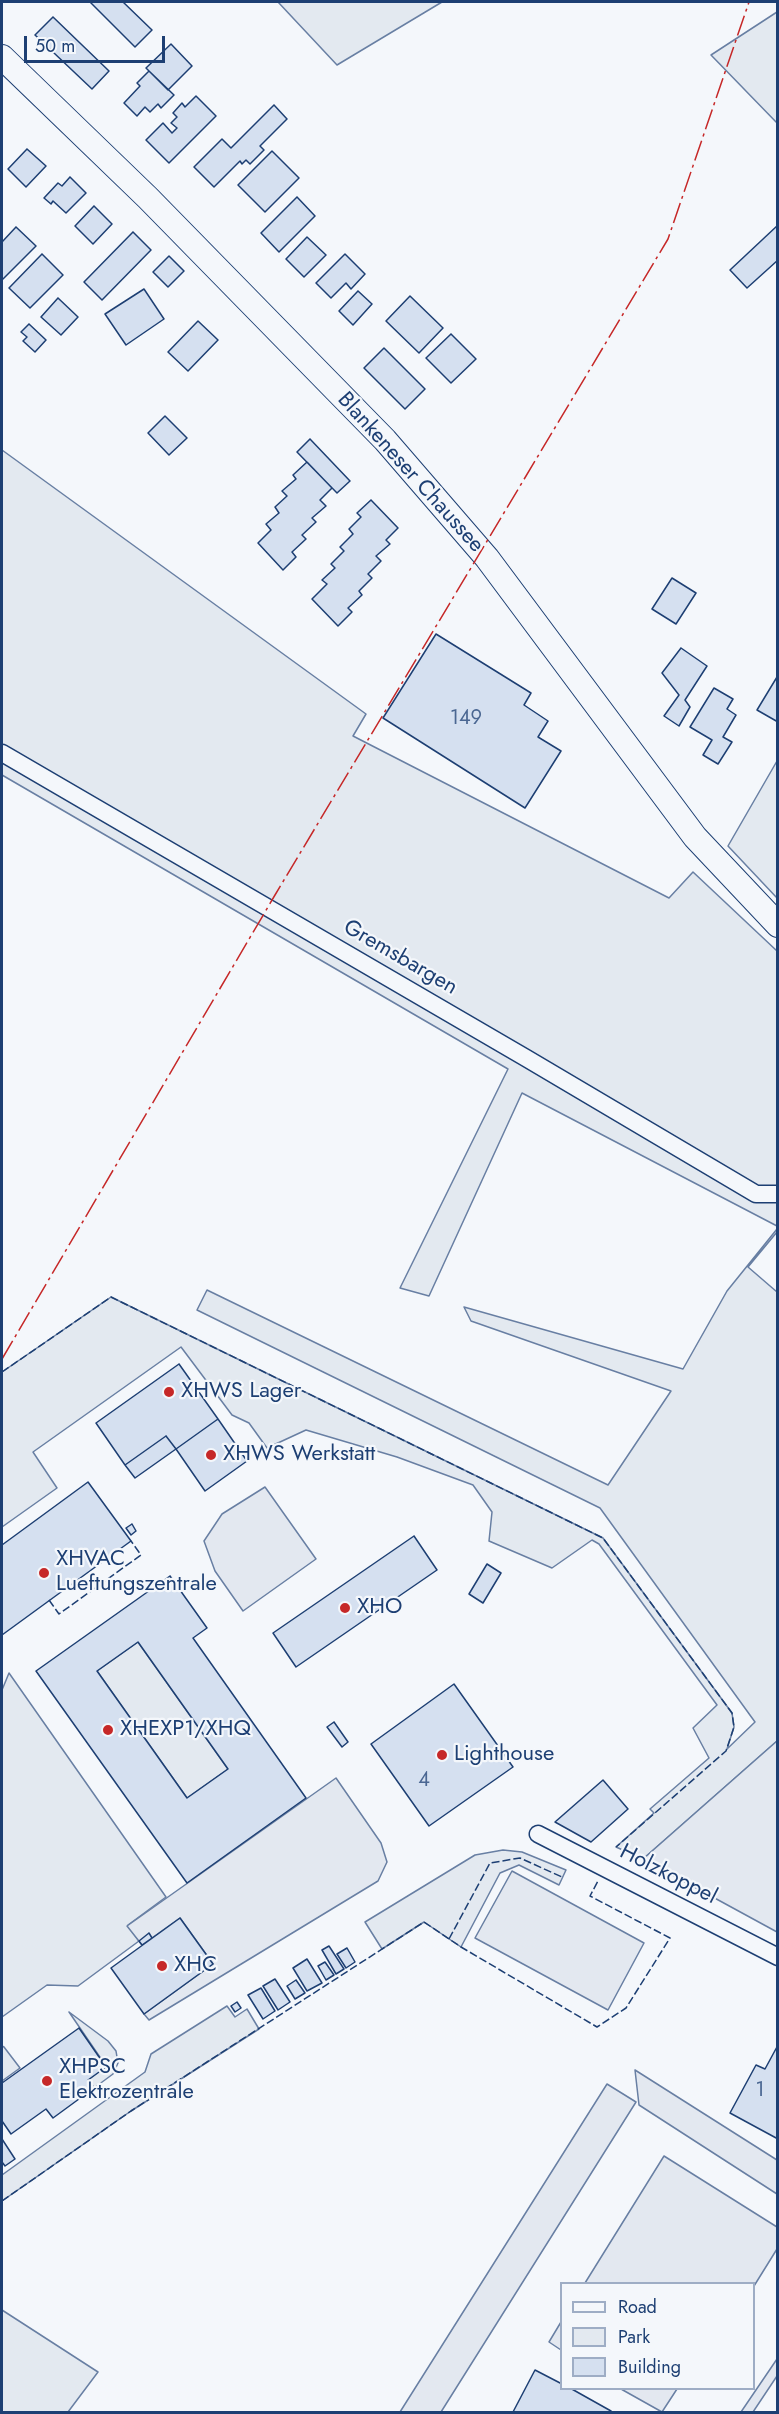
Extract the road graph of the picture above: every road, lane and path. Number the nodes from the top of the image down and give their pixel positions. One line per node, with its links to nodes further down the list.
1 (2, 57): 3 (main road, Blankeneser Chaussee)
2 (2, 753): 4 (street, Gremsbargen)
3 (777, 925)
4 (777, 1194)
5 (538, 1834): 6 (street, Holzkoppel)
6 (777, 1957)

